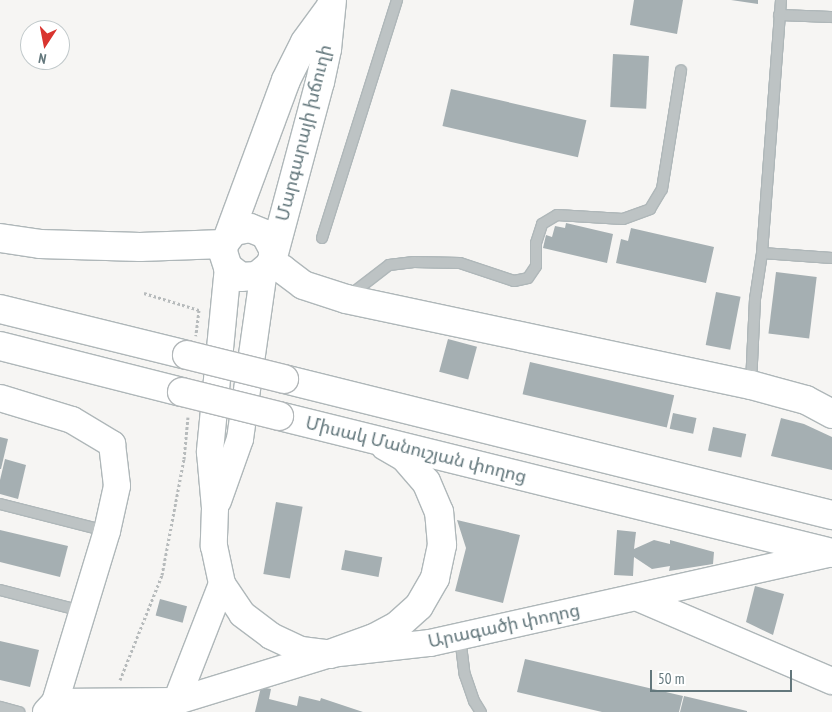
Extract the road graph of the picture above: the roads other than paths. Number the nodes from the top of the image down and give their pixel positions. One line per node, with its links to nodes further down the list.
1 (397, 0): 8 (lane)
2 (781, 0): 4 (lane)
3 (331, 4): 9 (highway, Մարգարայի խճուղի); 12 (highway, Մարգարայի խճուղի)
4 (779, 15): 5 (lane); 10 (lane)
5 (832, 18)
6 (681, 71): 13 (lane)
7 (0, 238): 9 (highway)
8 (322, 238)
9 (227, 249): 12 (highway); 12 (highway, Մարգարայի խճուղի); 21 (street, Մարգարայի խճուղի)
10 (762, 253): 11 (lane); 16 (lane)
11 (832, 258)
12 (269, 265): 13 (highway); 21 (street, Մարգարայի խճուղի)
13 (346, 298): 16 (highway)
14 (0, 309): 22 (highway, Միսակ Մանուշյան փողոց, bridge)
15 (0, 346): 19 (highway, Միսակ Մանուշյան փողոց, bridge)
16 (751, 385): 18 (highway)
17 (0, 398): 23 (street)
18 (832, 414)
19 (375, 440): 24 (highway, Միսակ Մանուշյան փողոց); 30 (highway)
20 (0, 504): 23 (lane)
21 (215, 508): 25 (street, Մարգարայի խճուղի)
22 (832, 515)
23 (107, 531): 28 (street)
24 (832, 553): 27 (street, Արագածի փողոց)
25 (222, 584): 30 (street, Մարգարայի խճուղի); 33 (street)
26 (0, 590): 28 (lane)
27 (638, 598): 29 (street, Արագածի փողոց); 31 (street)
28 (83, 611): 34 (street)
29 (460, 637): 30 (street, Արագածի փողոց); 36 (lane)
30 (330, 654): 33 (street, Արագածի փողոց)
31 (832, 682)
32 (0, 706): 35 (lane)
33 (175, 706): 34 (street, Արագածի փողոց)
34 (51, 707)
35 (19, 712)
36 (481, 712)

